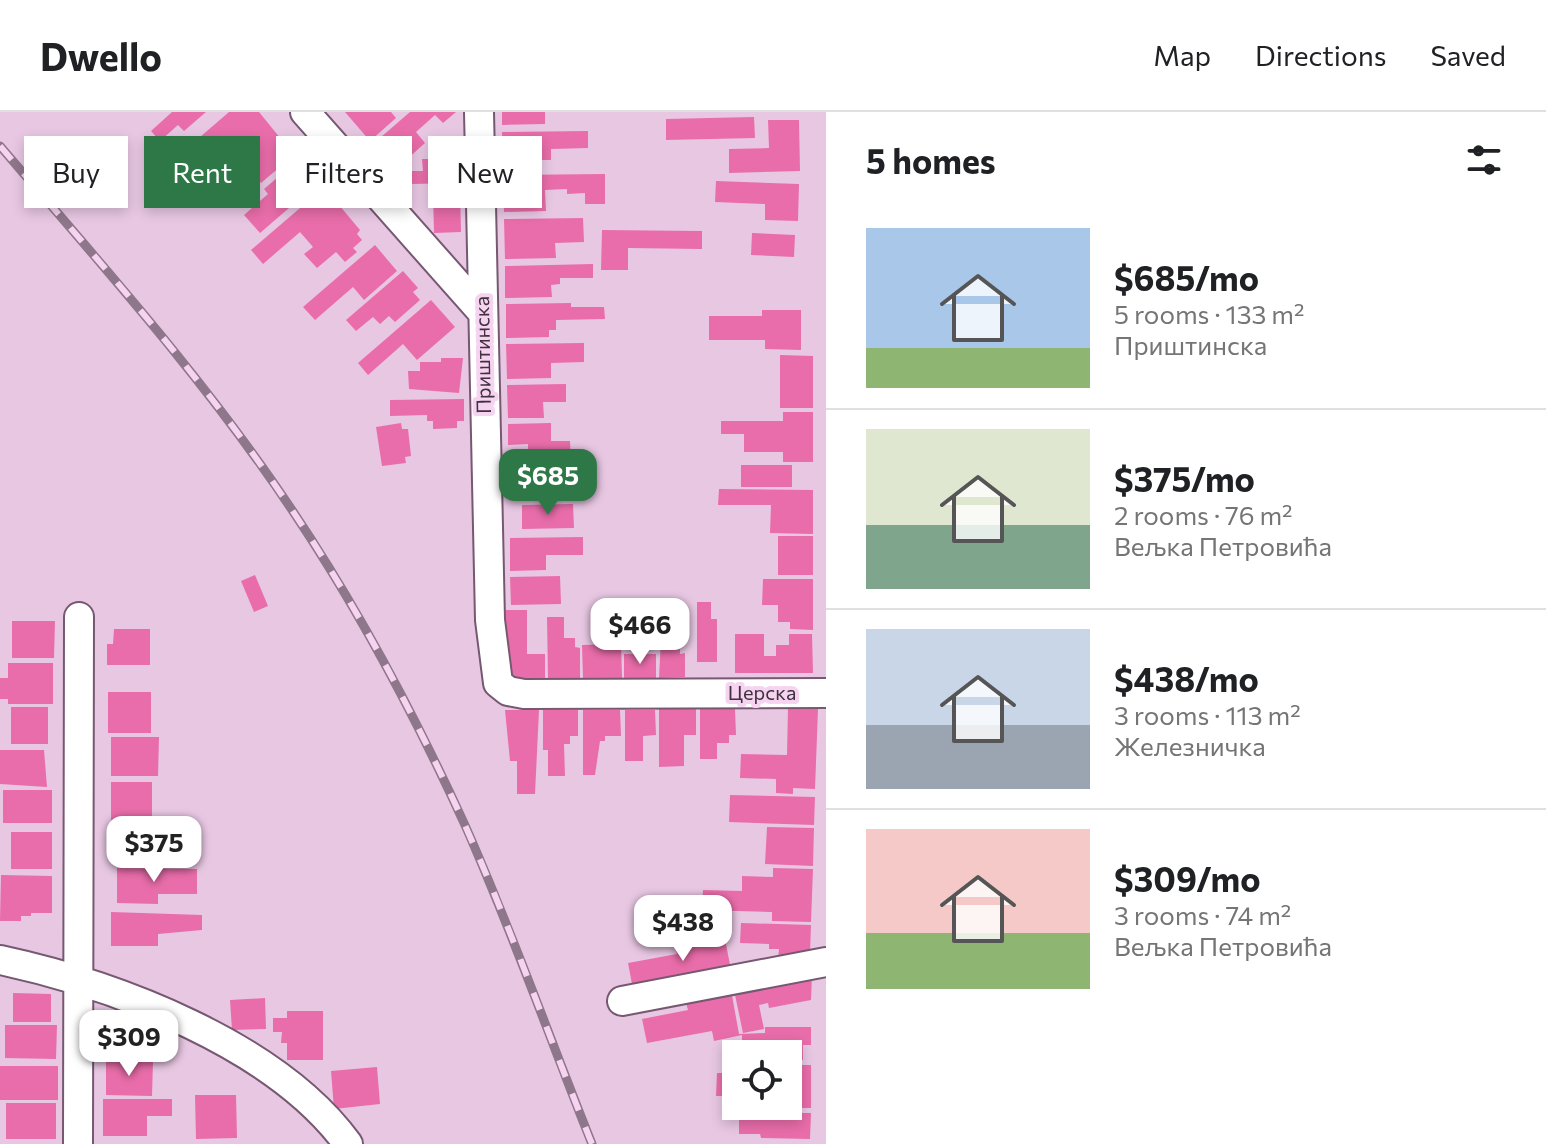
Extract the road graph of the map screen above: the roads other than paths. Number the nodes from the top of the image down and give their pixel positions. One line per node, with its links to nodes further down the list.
1 (305, 112): 3 (street)
2 (479, 112): 3 (street, Приштинска)
3 (482, 312): 5 (street, Приштинска)
4 (79, 617): 9 (street)
5 (492, 646): 6 (street, Церска)
6 (826, 693)
7 (0, 960): 9 (street)
8 (826, 962): 10 (street)
9 (78, 982): 11 (street); 12 (street)
10 (622, 1001)
11 (78, 1144)
12 (348, 1144)

